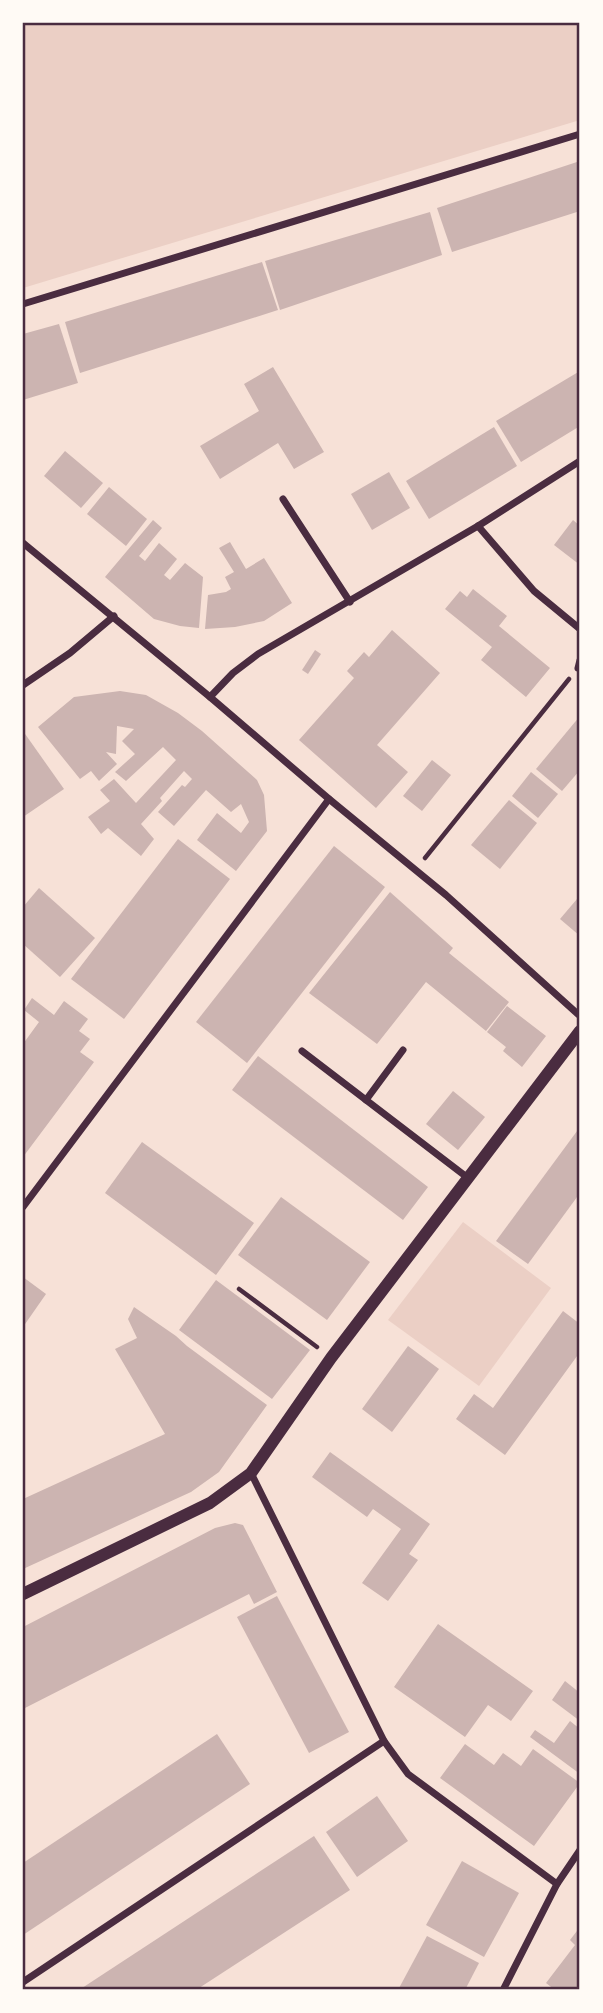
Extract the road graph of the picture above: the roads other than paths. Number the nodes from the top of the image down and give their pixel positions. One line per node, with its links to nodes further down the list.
1 (580, 134): 2 (street)
2 (23, 304)
3 (580, 461): 5 (street)
4 (283, 499): 7 (street)
5 (478, 526): 7 (street); 9 (street)
6 (23, 543): 8 (street)
7 (350, 602): 11 (street)
8 (114, 616): 10 (street); 11 (street)
9 (580, 629)
10 (23, 685)
11 (210, 697): 12 (street)
12 (329, 799): 13 (street); 19 (street)
13 (580, 1016)
14 (580, 1031): 18 (street)
15 (403, 1050): 17 (street)
16 (302, 1051): 17 (street)
17 (366, 1100): 18 (street)
18 (468, 1178): 20 (street)
19 (23, 1207)
20 (251, 1473): 21 (street); 22 (street)
21 (23, 1594)
22 (384, 1741): 24 (street); 25 (street)
23 (580, 1850): 24 (street)
24 (557, 1884): 26 (street)
25 (23, 1982)
26 (503, 1990)

